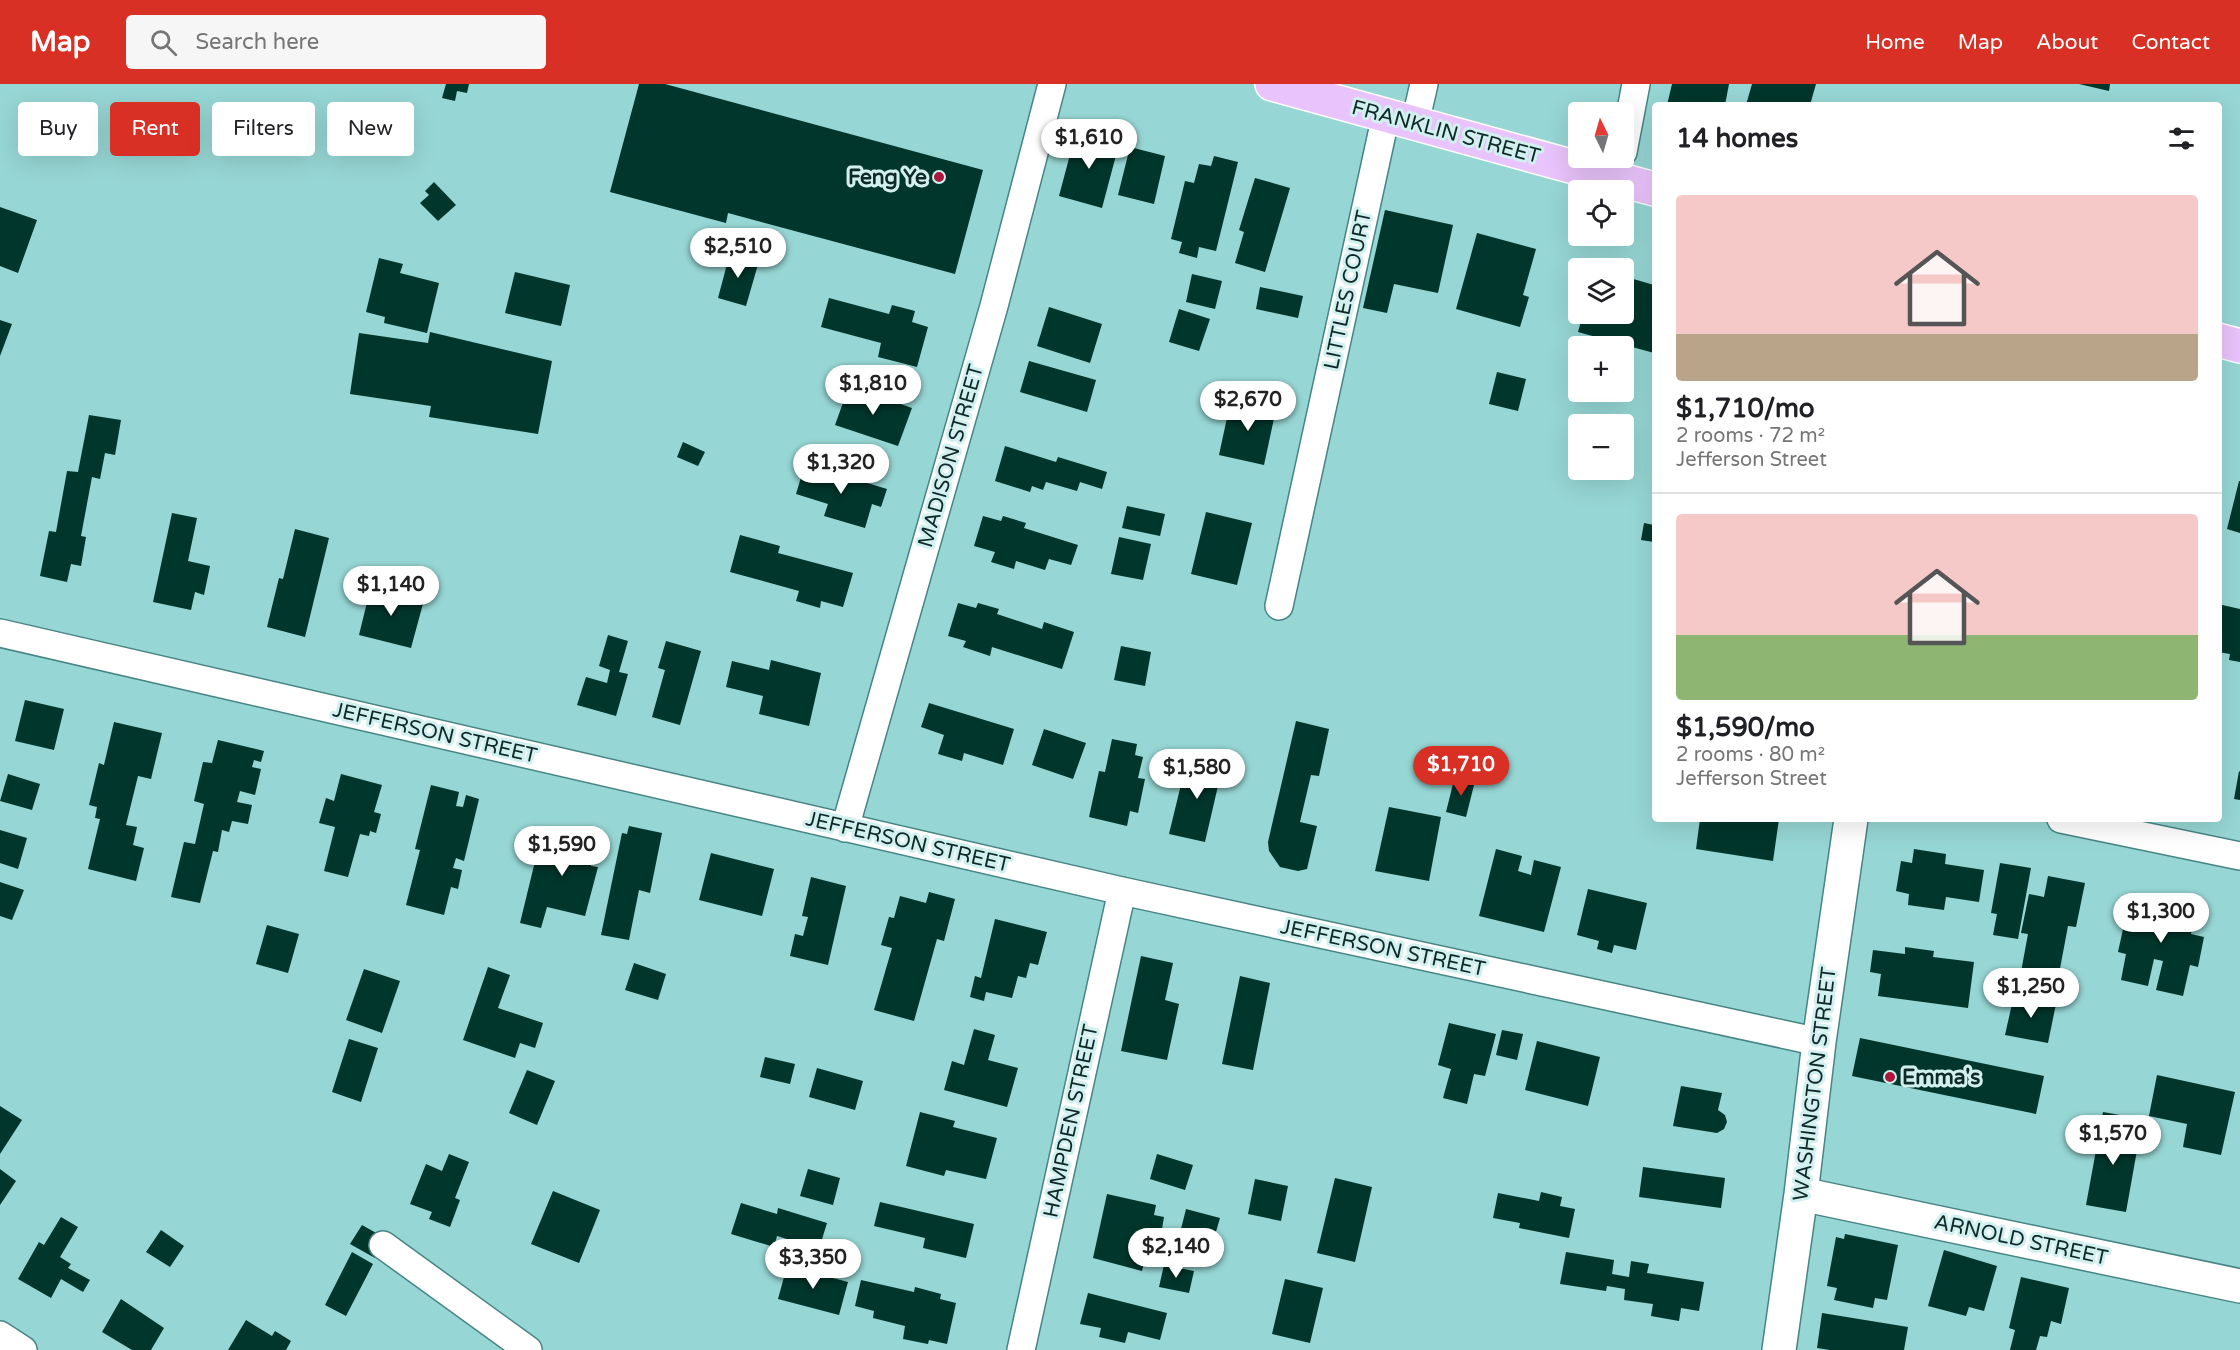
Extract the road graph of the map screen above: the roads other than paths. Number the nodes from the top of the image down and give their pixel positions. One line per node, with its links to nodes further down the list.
1 (1052, 84): 16 (street, MADISON STREET)
2 (1272, 84): 6 (main road, FRANKLIN STREET)
3 (1424, 84): 6 (street, LITTLES COURT)
4 (1636, 84): 5 (street)
5 (1633, 102)
6 (1401, 119): 7 (main road, FRANKLIN STREET); 12 (street, LITTLES COURT)
7 (1568, 152)
8 (1627, 168): 9 (main road, FRANKLIN STREET)
9 (1652, 187)
10 (2222, 341): 11 (main road)
11 (2240, 346)
12 (1279, 606)
13 (0, 633): 16 (street, JEFFERSON STREET)
14 (1851, 822): 19 (street, WASHINGTON STREET)
15 (2076, 822): 17 (street)
16 (845, 828): 18 (street, JEFFERSON STREET)
17 (2240, 856)
18 (1122, 891): 19 (street, JEFFERSON STREET); 26 (street, HAMPDEN STREET)
19 (1819, 1042): 20 (street, WASHINGTON STREET)
20 (1801, 1194): 22 (street, ARNOLD STREET); 27 (street, WASHINGTON STREET)
21 (383, 1245): 25 (street)
22 (2240, 1286)
23 (0, 1335): 24 (street)
24 (23, 1350)
25 (528, 1350)
26 (1021, 1350)
27 (1779, 1350)

